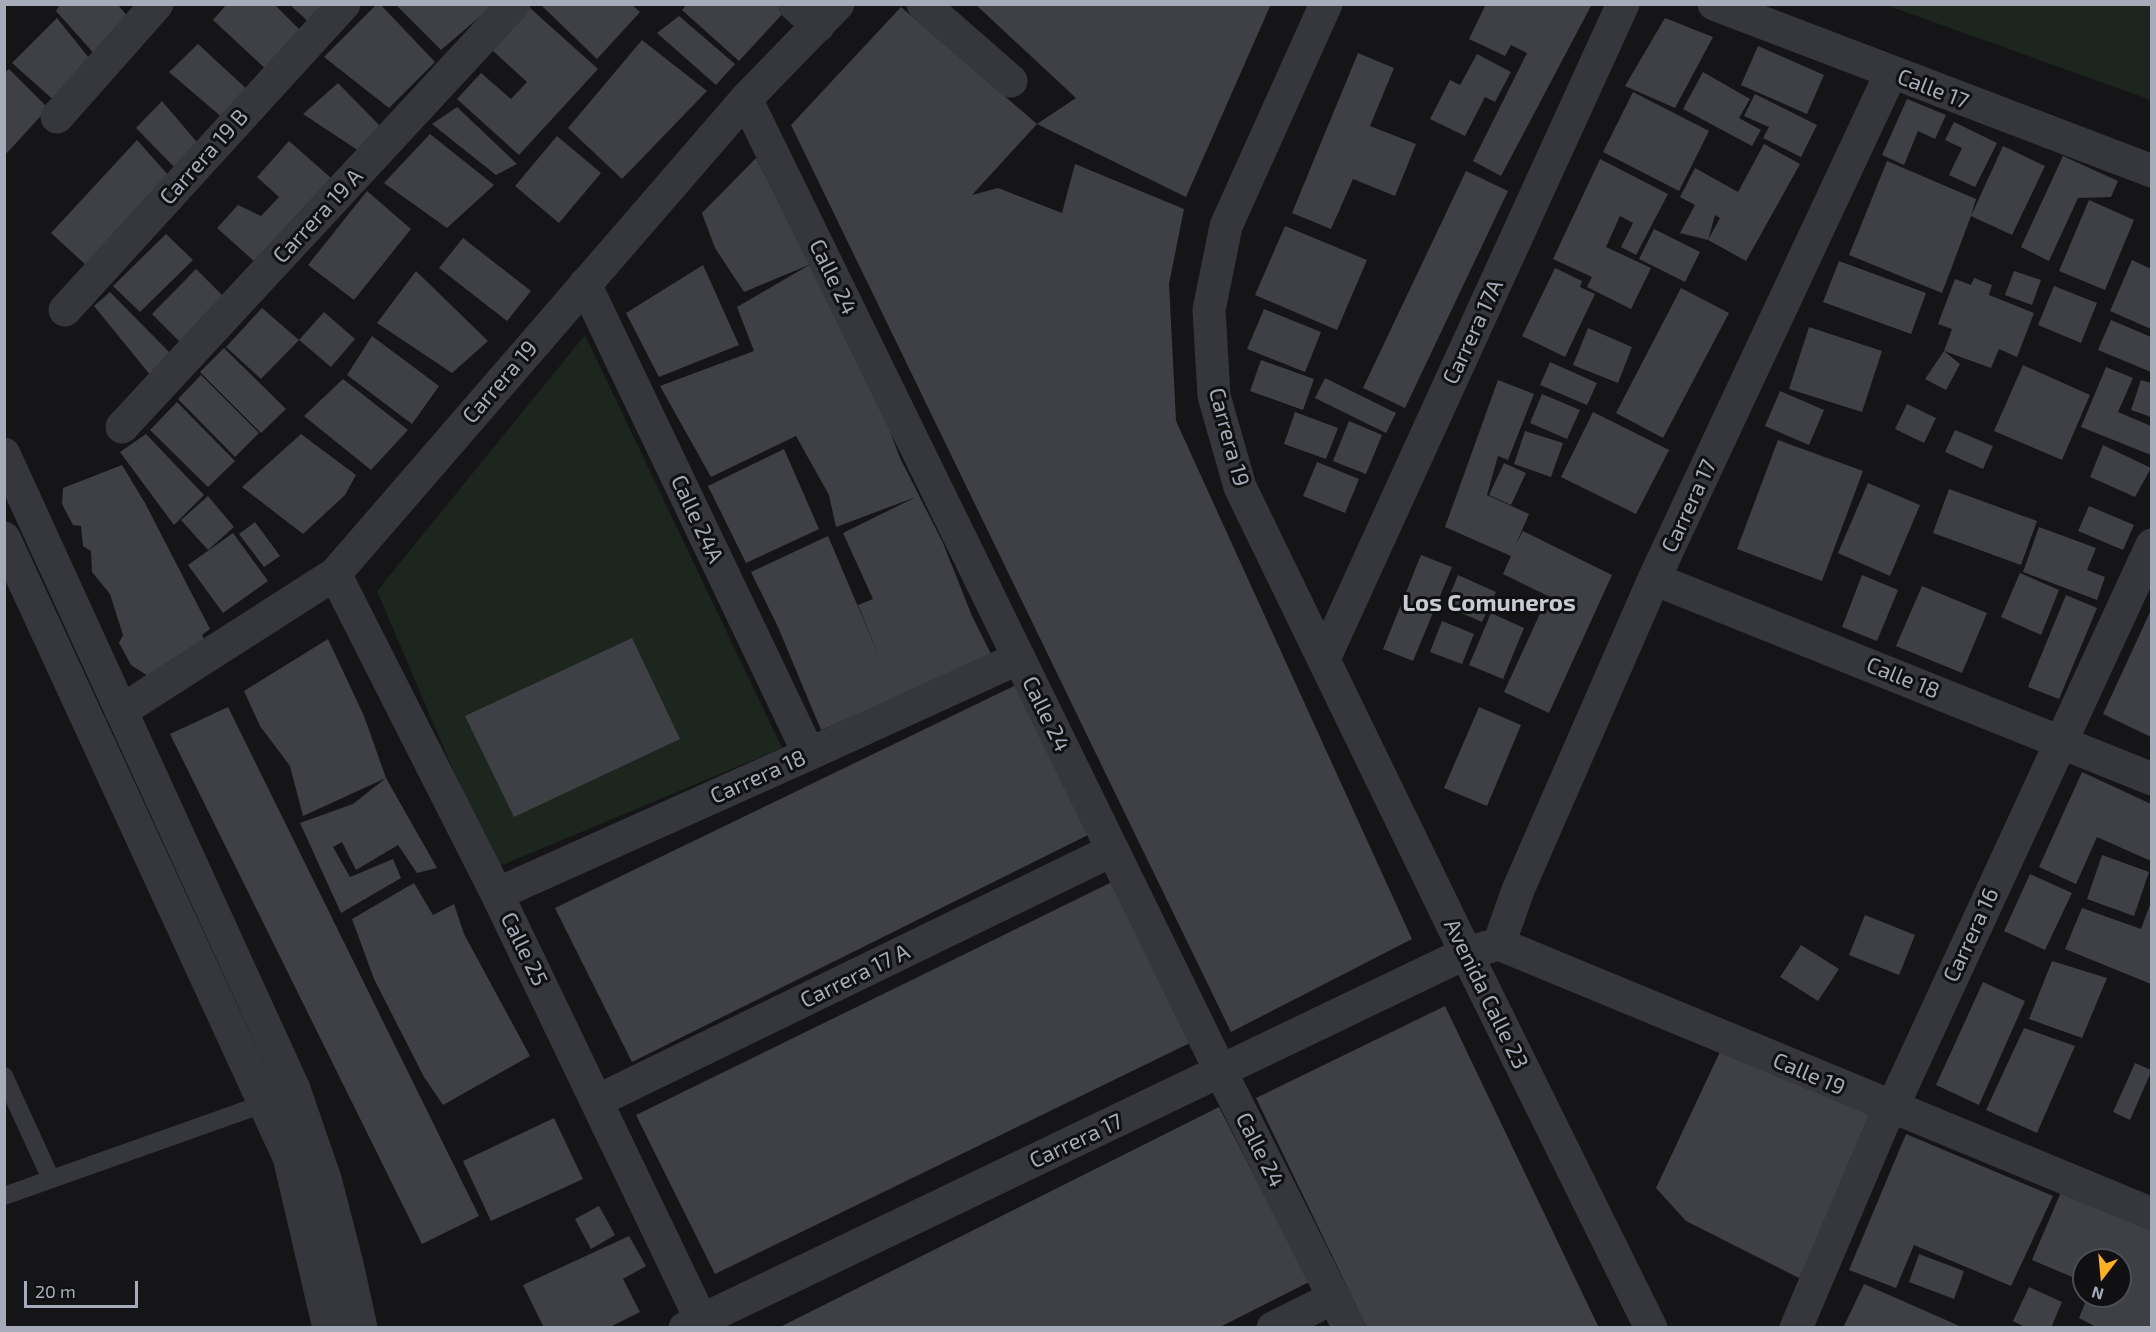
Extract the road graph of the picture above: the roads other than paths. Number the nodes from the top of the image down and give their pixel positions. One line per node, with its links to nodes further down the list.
1 (158, 4): 13 (street)
2 (344, 4): 16 (street, Carrera 19 B)
3 (514, 4): 17 (street, Carrera 19 A)
4 (794, 4): 9 (street)
5 (922, 4): 11 (street)
6 (1326, 4): 24 (street, Carrera 19)
7 (1623, 4): 24 (street, Carrera 17A)
8 (1714, 4): 10 (street, Calle 17)
9 (828, 15): 12 (street, Carrera 19)
10 (1891, 73): 14 (street, Calle 17); 22 (street, Carrera 17)
11 (1011, 81)
12 (746, 99): 15 (street, Carrera 19); 23 (street, Calle 24)
13 (57, 117)
14 (2151, 171)
15 (585, 284): 21 (street, Carrera 19); 27 (street, Calle 24A)
16 (65, 310)
17 (122, 427)
18 (4, 454): 25 (street)
19 (4, 538): 36 (street)
20 (2151, 545): 26 (street, Carrera 16)
21 (335, 574): 25 (street, Carrera 19); 30 (street, Calle 25)
22 (1654, 579): 26 (street, Calle 18); 31 (street, Carrera 17)
23 (1018, 658): 27 (street, Carrera 18); 29 (street, Calle 24)
24 (1323, 659): 32 (street, Avenida Calle 23)
25 (122, 711): 44 (street)
26 (2060, 741): 28 (street, Calle 18); 37 (street, Carrera 16)
27 (809, 754): 30 (street, Carrera 18)
28 (2151, 779)
29 (1113, 850): 33 (street, Calle 24); 35 (street, Carrera 17 A)
30 (497, 894): 35 (street, Calle 25)
31 (1498, 944): 32 (street); 37 (street, Calle 19)
32 (1466, 953): 33 (street, Carrera 17); 47 (street, Avenida Calle 23)
33 (1221, 1072): 41 (street, Calle 24); 42 (street, Carrera 17)
34 (4, 1076): 38 (lane)
35 (597, 1101): 42 (street, Calle 25)
36 (263, 1104): 38 (lane); 43 (street)
37 (1892, 1108): 40 (street, Calle 19); 48 (street, Carrera 16)
38 (51, 1179): 39 (lane)
39 (4, 1196)
40 (2151, 1214)
41 (1335, 1296): 45 (street); 46 (street, Calle 24)
42 (697, 1325)
43 (329, 1328)
44 (361, 1328)
45 (1273, 1328)
46 (1349, 1328)
47 (1652, 1328)
48 (1796, 1328)

